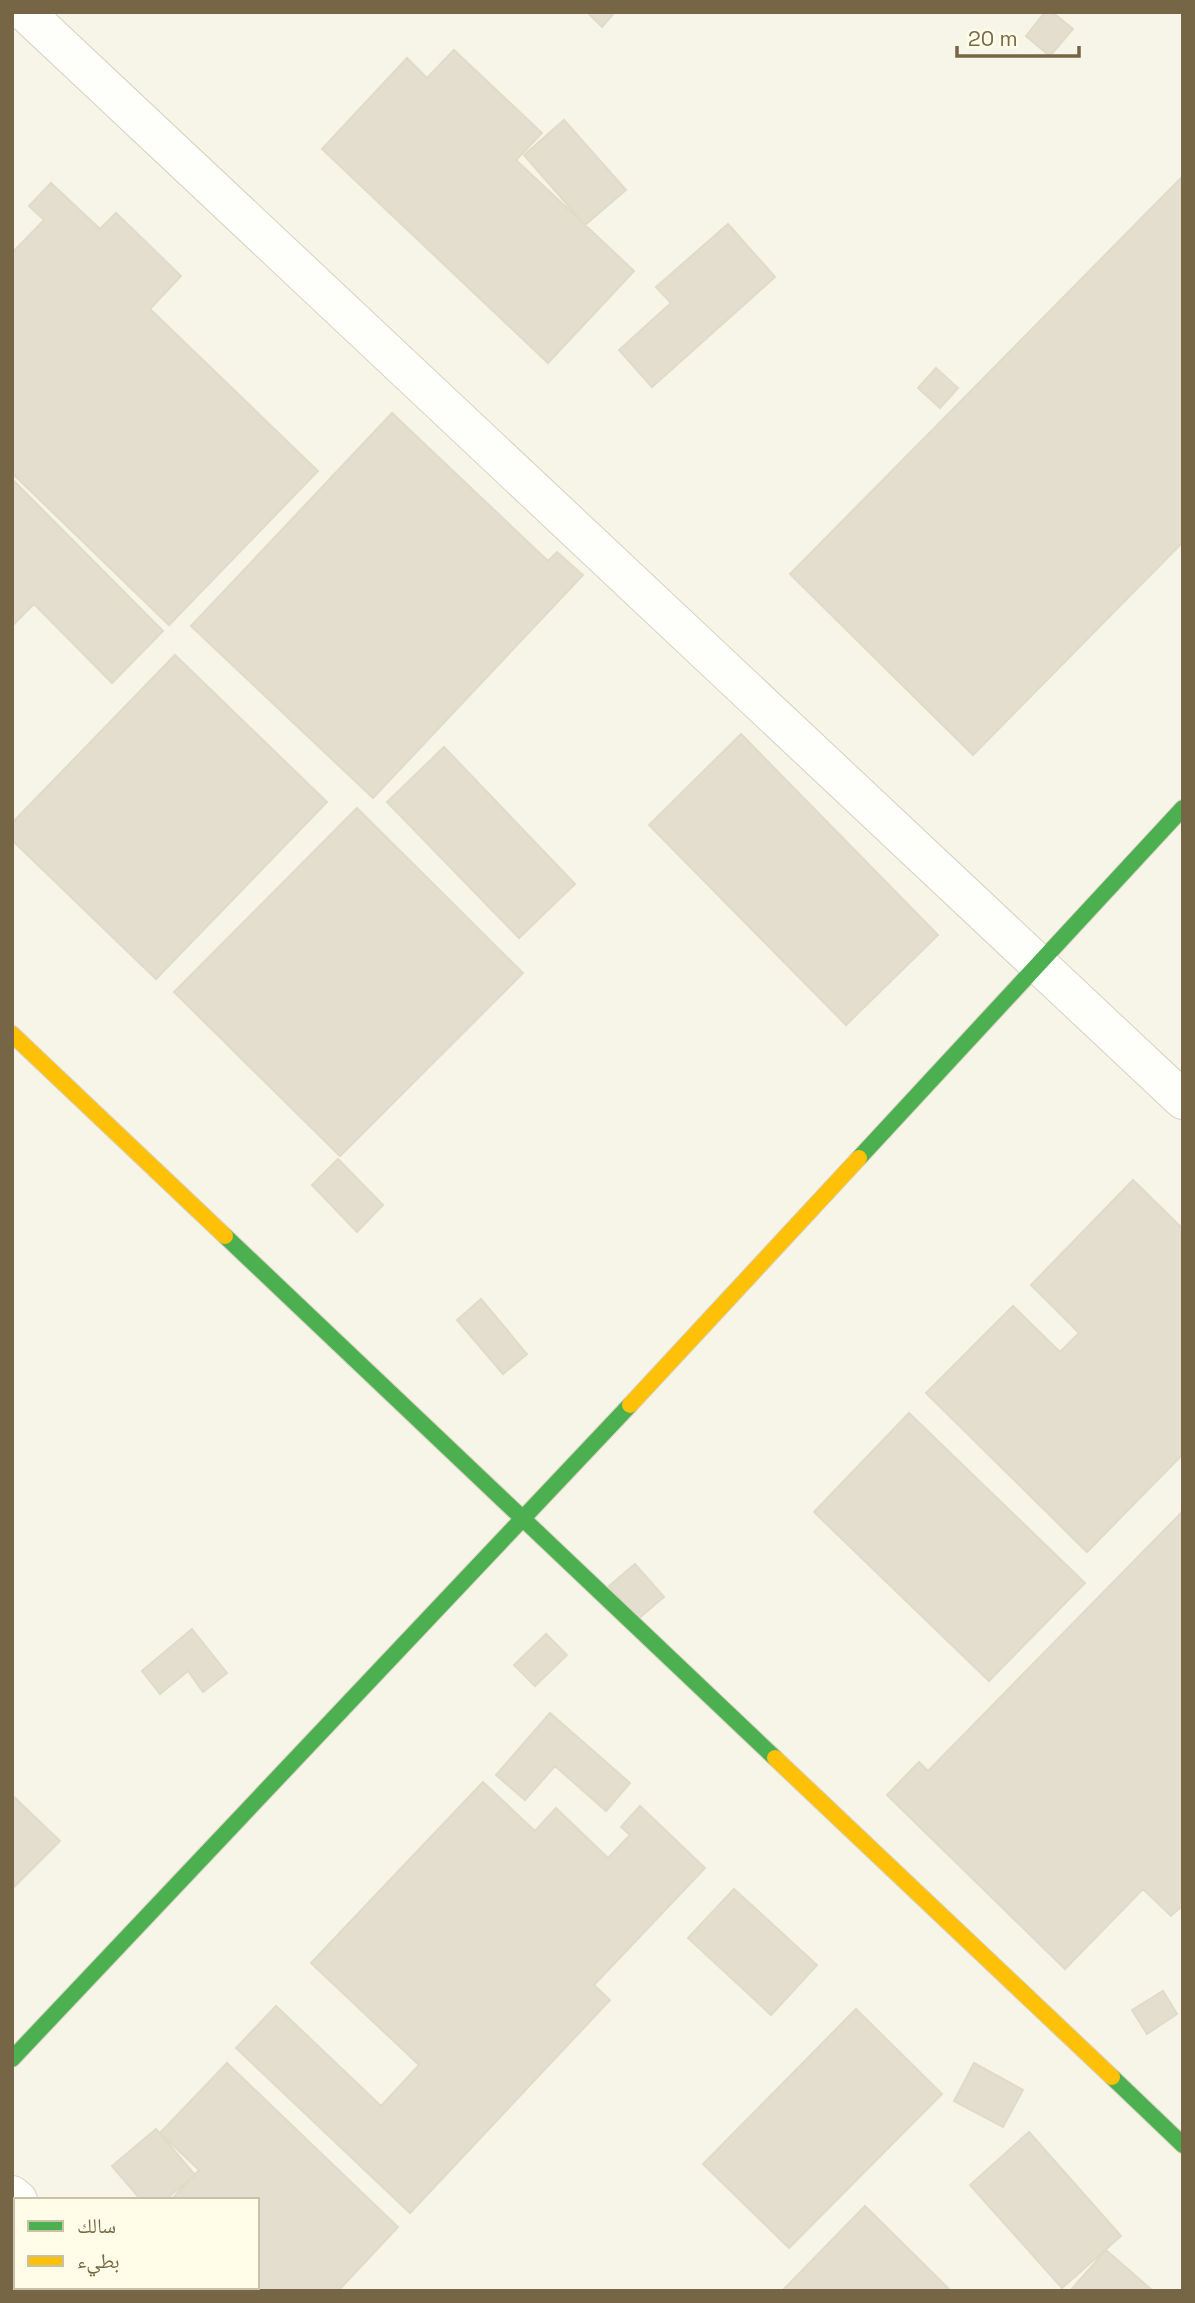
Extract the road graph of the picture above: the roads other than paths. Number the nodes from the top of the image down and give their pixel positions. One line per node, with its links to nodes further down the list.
1 (25, 12): 3 (street)
2 (1183, 808): 3 (street)
3 (1037, 964): 5 (street); 6 (street)
4 (12, 1034): 6 (street)
5 (1183, 1100)
6 (524, 1520): 7 (street); 8 (street)
7 (12, 2059)
8 (1183, 2145)

